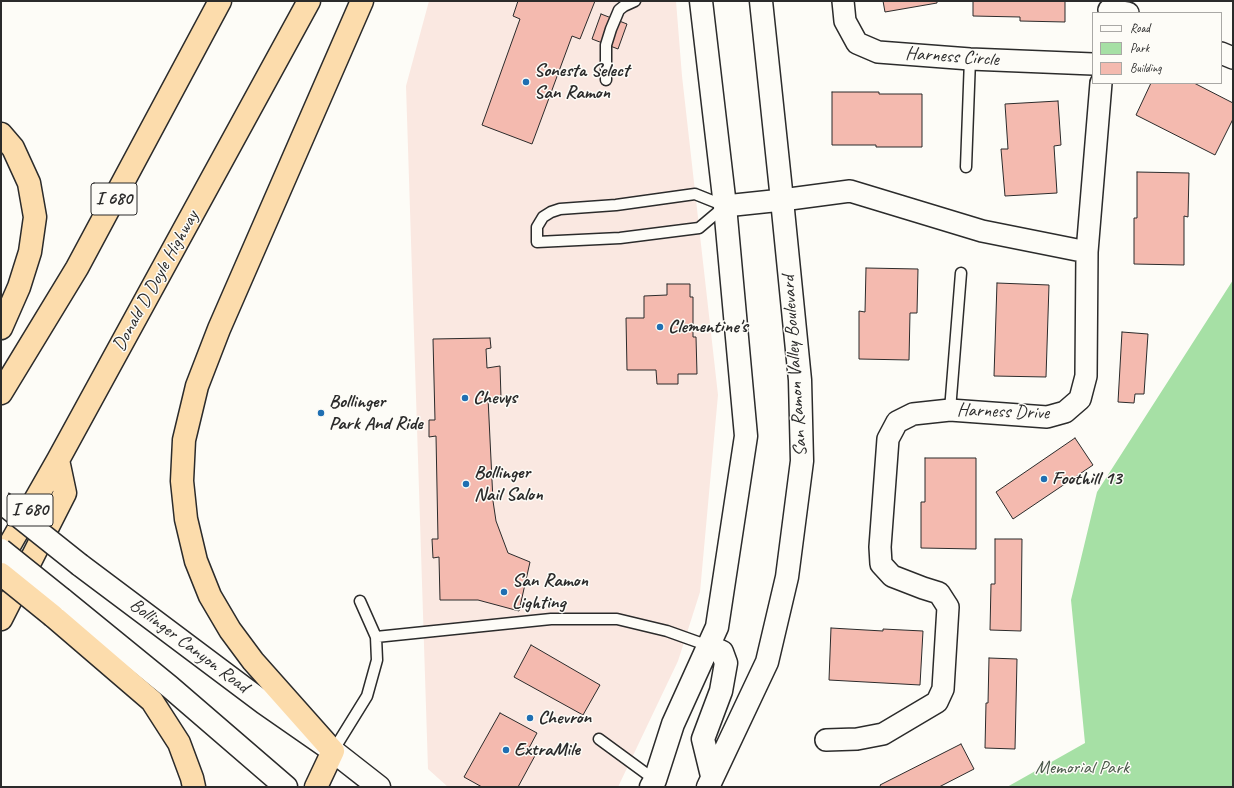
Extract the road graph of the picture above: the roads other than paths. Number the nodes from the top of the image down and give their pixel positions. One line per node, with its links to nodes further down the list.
1 (220, 1): 21 (highway, I 680)
2 (309, 1): 23 (highway, Donald D Doyle Highway / I 680)
3 (362, 1): 35 (highway)
4 (635, 1): 12 (lane)
5 (702, 1): 17 (main road)
6 (760, 1): 16 (main road, San Ramon Valley Boulevard)
7 (843, 1): 10 (street, Harness Circle)
8 (1222, 53): 9 (street)
9 (1233, 58)
10 (970, 59): 11 (street, Harness Circle); 15 (lane)
11 (1092, 64)
12 (606, 80)
13 (1101, 84): 18 (street)
14 (1, 134): 20 (highway)
15 (966, 167)
16 (782, 200): 17 (street); 18 (street); 36 (main road, San Ramon Valley Boulevard)
17 (725, 206): 17 (lane); 32 (main road)
18 (1087, 252): 22 (street, Harness Drive)
19 (961, 273): 22 (lane)
20 (1, 328)
21 (1, 393)
22 (950, 410): 34 (street, Harness Drive)
23 (58, 460): 26 (highway, Donald D Doyle Highway / I 680); 30 (highway)
24 (1, 502): 35 (main road, Bollinger Canyon Road, bridge)
25 (1, 550): 29 (main road, bridge)
26 (1, 560)
27 (1, 574): 29 (highway, bridge)
28 (360, 601): 31 (lane)
29 (58, 607): 38 (highway); 39 (main road)
30 (1, 619)
31 (376, 637): 32 (lane); 35 (lane)
32 (709, 646): 36 (main road); 37 (main road)
33 (599, 739): 37 (lane)
34 (826, 740)
35 (333, 751): 40 (highway); 41 (main road, Bollinger Canyon Road)
36 (710, 782)
37 (653, 783)
38 (194, 787)
39 (286, 787)
40 (316, 787)
41 (379, 787)

